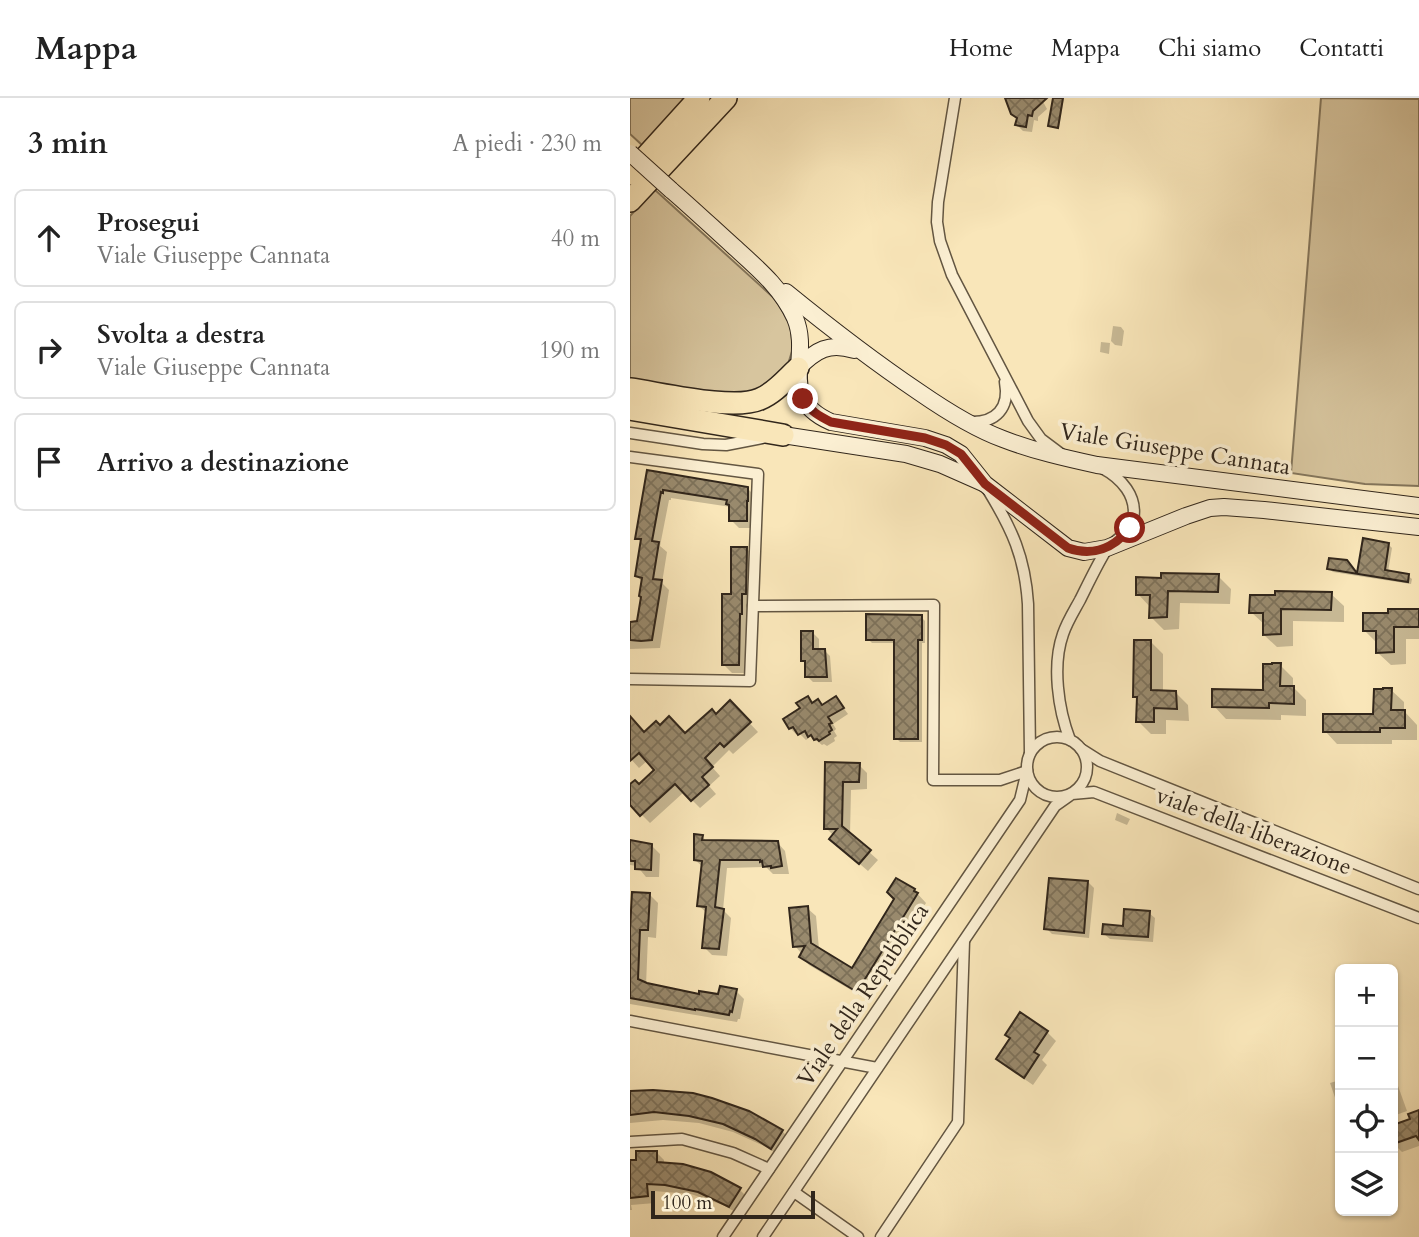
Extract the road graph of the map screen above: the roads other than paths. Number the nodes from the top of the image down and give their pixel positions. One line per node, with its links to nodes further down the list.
1 (699, 98): 5 (highway)
2 (726, 98): 6 (highway)
3 (955, 98): 10 (street)
4 (630, 153): 7 (street, bridge)
5 (630, 174)
6 (630, 201)
7 (768, 277): 8 (street, Viale Giuseppe Cannata); 9 (street, Viale Giuseppe Cannata)
8 (869, 358): 9 (street); 13 (street, Viale Giuseppe Cannata)
9 (798, 368): 11 (highway); 19 (street, Viale Giuseppe Cannata)
10 (1004, 376): 13 (street); 17 (street)
11 (630, 389)
12 (630, 409): 15 (highway)
13 (968, 422): 17 (street, Viale Giuseppe Cannata)
14 (630, 433): 15 (street)
15 (783, 435): 19 (street)
16 (630, 457): 25 (street)
17 (1068, 458): 18 (street, Viale Giuseppe Cannata)
18 (1097, 465): 20 (street, Viale Giuseppe Cannata); 24 (street)
19 (985, 484): 24 (street, Viale Giuseppe Cannata); 29 (street)
20 (1350, 498): 21 (street, Viale Giuseppe Cannata); 22 (street)
21 (1419, 506)
22 (1347, 519): 23 (street, Viale Giuseppe Cannata); 24 (street, Viale Giuseppe Cannata)
23 (1419, 527)
24 (1107, 548): 27 (street)
25 (753, 606): 26 (street); 30 (street)
26 (630, 679)
27 (1070, 740): 28 (street); 29 (street)
28 (1081, 749): 31 (street); 32 (street, viale della liberazione)
29 (1030, 754): 30 (street)
30 (1027, 771): 31 (street); 36 (street, Viale della Repubblica)
31 (1072, 794): 33 (street, viale della liberazione); 34 (street)
32 (1419, 889)
33 (1419, 918)
34 (964, 940): 37 (street); 44 (street)
35 (630, 1021): 36 (street)
36 (843, 1062): 37 (street); 39 (street, Viale della Repubblica)
37 (877, 1068): 40 (street)
38 (630, 1142): 39 (street)
39 (769, 1169): 41 (street, Viale della Repubblica)
40 (793, 1192): 42 (street); 43 (street)
41 (723, 1237)
42 (763, 1237)
43 (858, 1237)
44 (881, 1237)

